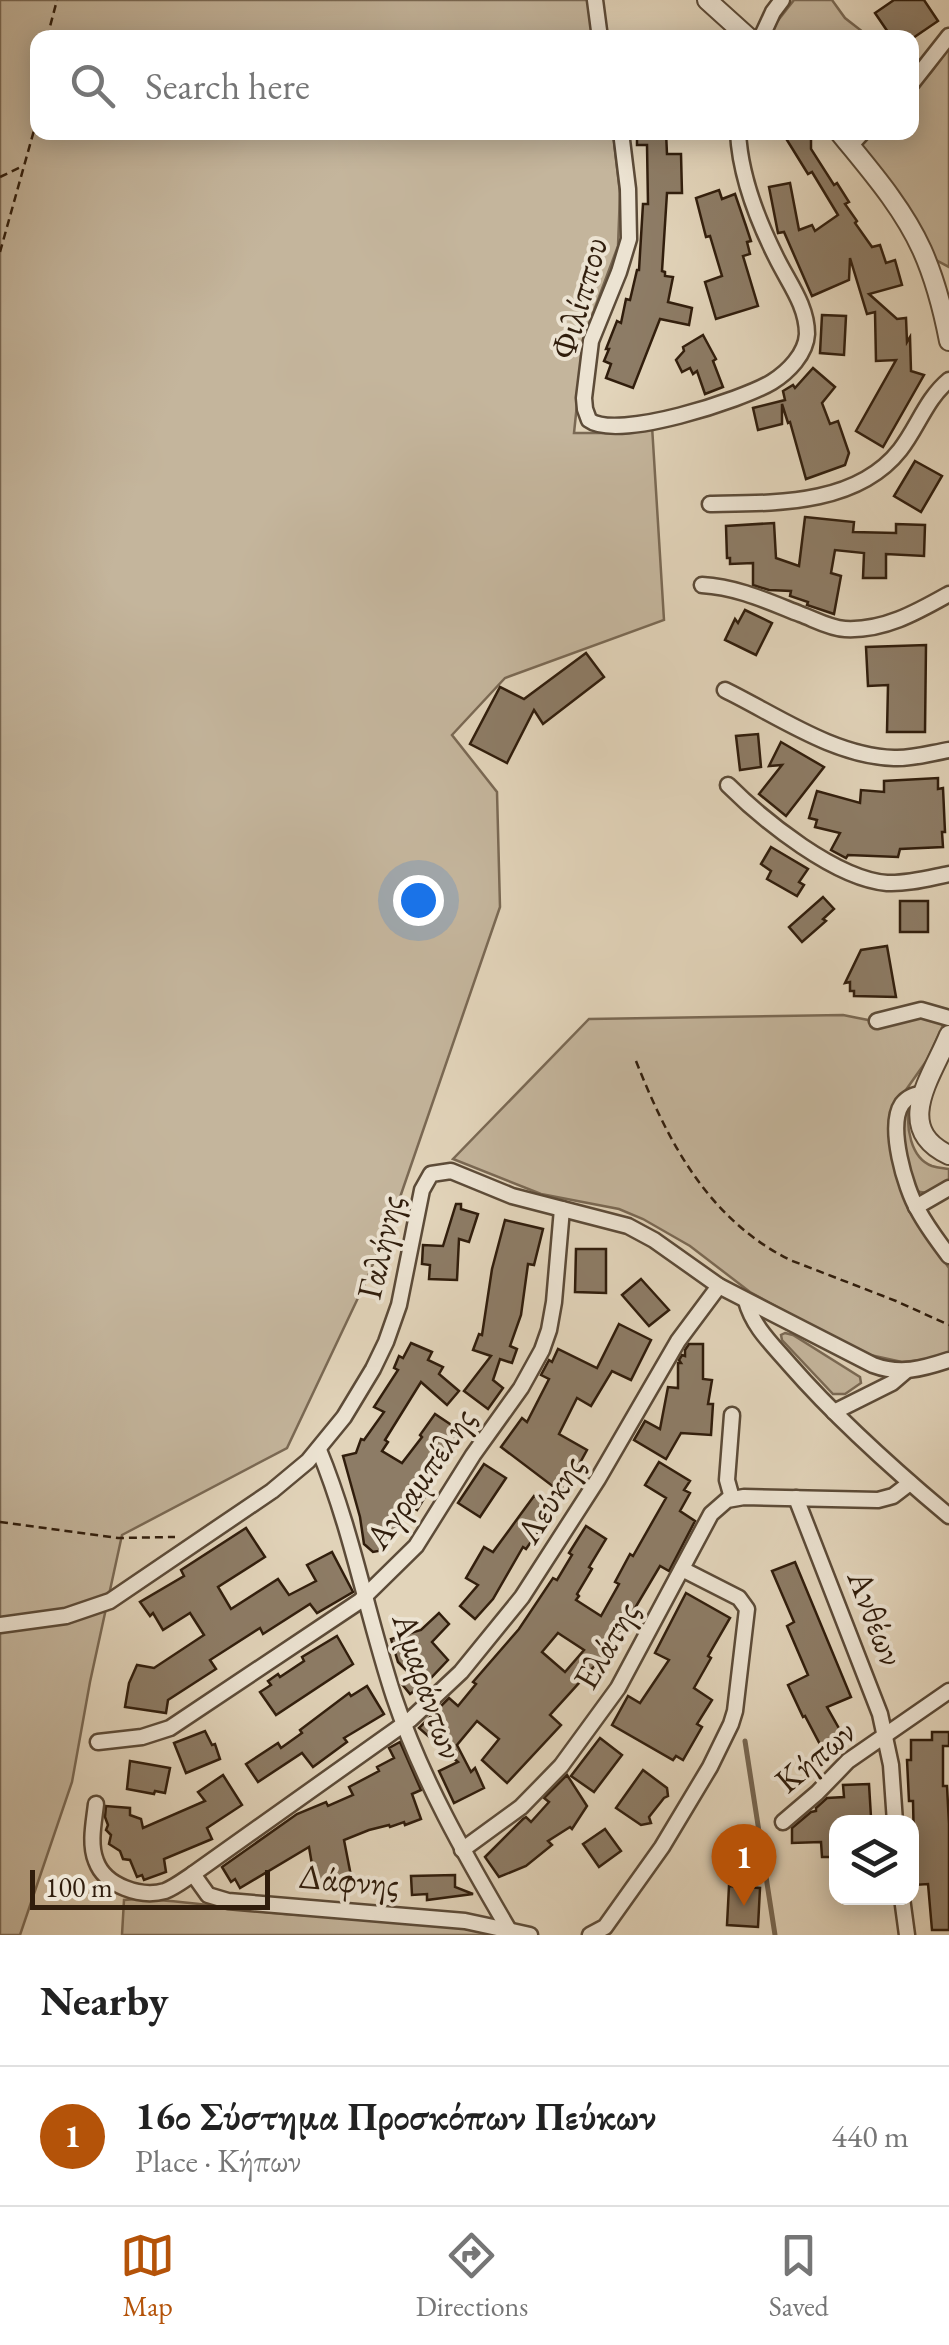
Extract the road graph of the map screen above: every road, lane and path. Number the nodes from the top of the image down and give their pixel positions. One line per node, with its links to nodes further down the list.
1 (57, 0): 5 (path)
2 (596, 0): 6 (street)
3 (707, 0): 7 (street)
4 (782, 0): 8 (street)
5 (48, 30)
6 (599, 30)
7 (741, 30)
8 (765, 30)
9 (949, 36): 10 (street)
10 (919, 73)
11 (30, 140): 15 (path)
12 (622, 140): 13 (street, Φιλίππου)
13 (739, 140)
14 (853, 140): 18 (street)
15 (22, 166): 16 (path); 17 (path)
16 (0, 177)
17 (0, 252)
18 (940, 274): 19 (street)
19 (949, 341)
20 (949, 380): 21 (street)
21 (710, 504)
22 (702, 586): 23 (street)
23 (949, 594)
24 (725, 690): 25 (street)
25 (949, 750)
26 (728, 785): 27 (street)
27 (949, 874)
28 (949, 1018): 29 (street)
29 (877, 1021)
30 (949, 1035): 32 (street)
31 (636, 1060): 40 (path)
32 (923, 1093): 33 (street); 35 (street)
33 (949, 1154)
34 (949, 1188): 35 (street)
35 (916, 1207): 37 (street)
36 (562, 1209): 38 (street, Γαλήνης); 45 (street, Γαλήνης); 53 (street, Αγραμπέλης)
37 (949, 1256)
38 (719, 1286): 39 (street, Γαλήνης); 56 (street, Λεύκης)
39 (746, 1300): 42 (street, Γαλήνης); 43 (street)
40 (949, 1325)
41 (949, 1360): 42 (street, Γαλήνης)
42 (906, 1371): 43 (street)
43 (834, 1412): 46 (street)
44 (732, 1415): 47 (street)
45 (319, 1450): 51 (street, Γαλήνης); 53 (street, Αμαράντων)
46 (910, 1483): 48 (street); 49 (street)
47 (732, 1498): 48 (street); 52 (street, Ελάτης)
48 (796, 1498): 57 (street, Ανθέων)
49 (949, 1516)
50 (0, 1522): 51 (path)
51 (207, 1535): 54 (street, Γαλήνης)
52 (682, 1569): 62 (street, Ελάτης); 66 (street)
53 (366, 1596): 56 (street, Αμαράντων); 58 (street, Αγραμπέλης)
54 (0, 1625)
55 (949, 1692): 57 (street, Κήπων)
56 (404, 1724): 62 (street, Αμαράντων); 63 (street, Δάφνης)
57 (886, 1735): 60 (street, Ανθέων); 61 (street, Κήπων)
58 (98, 1742)
59 (96, 1804): 63 (street)
60 (895, 1815)
61 (783, 1822)
62 (462, 1850): 65 (street, Αμαράντων)
63 (193, 1874): 65 (street, Δάφνης)
64 (903, 1905): 69 (street)
65 (509, 1930): 67 (street, Δάφνης)
66 (611, 1930): 68 (street)
67 (530, 1935)
68 (590, 1935)
69 (907, 1935)

